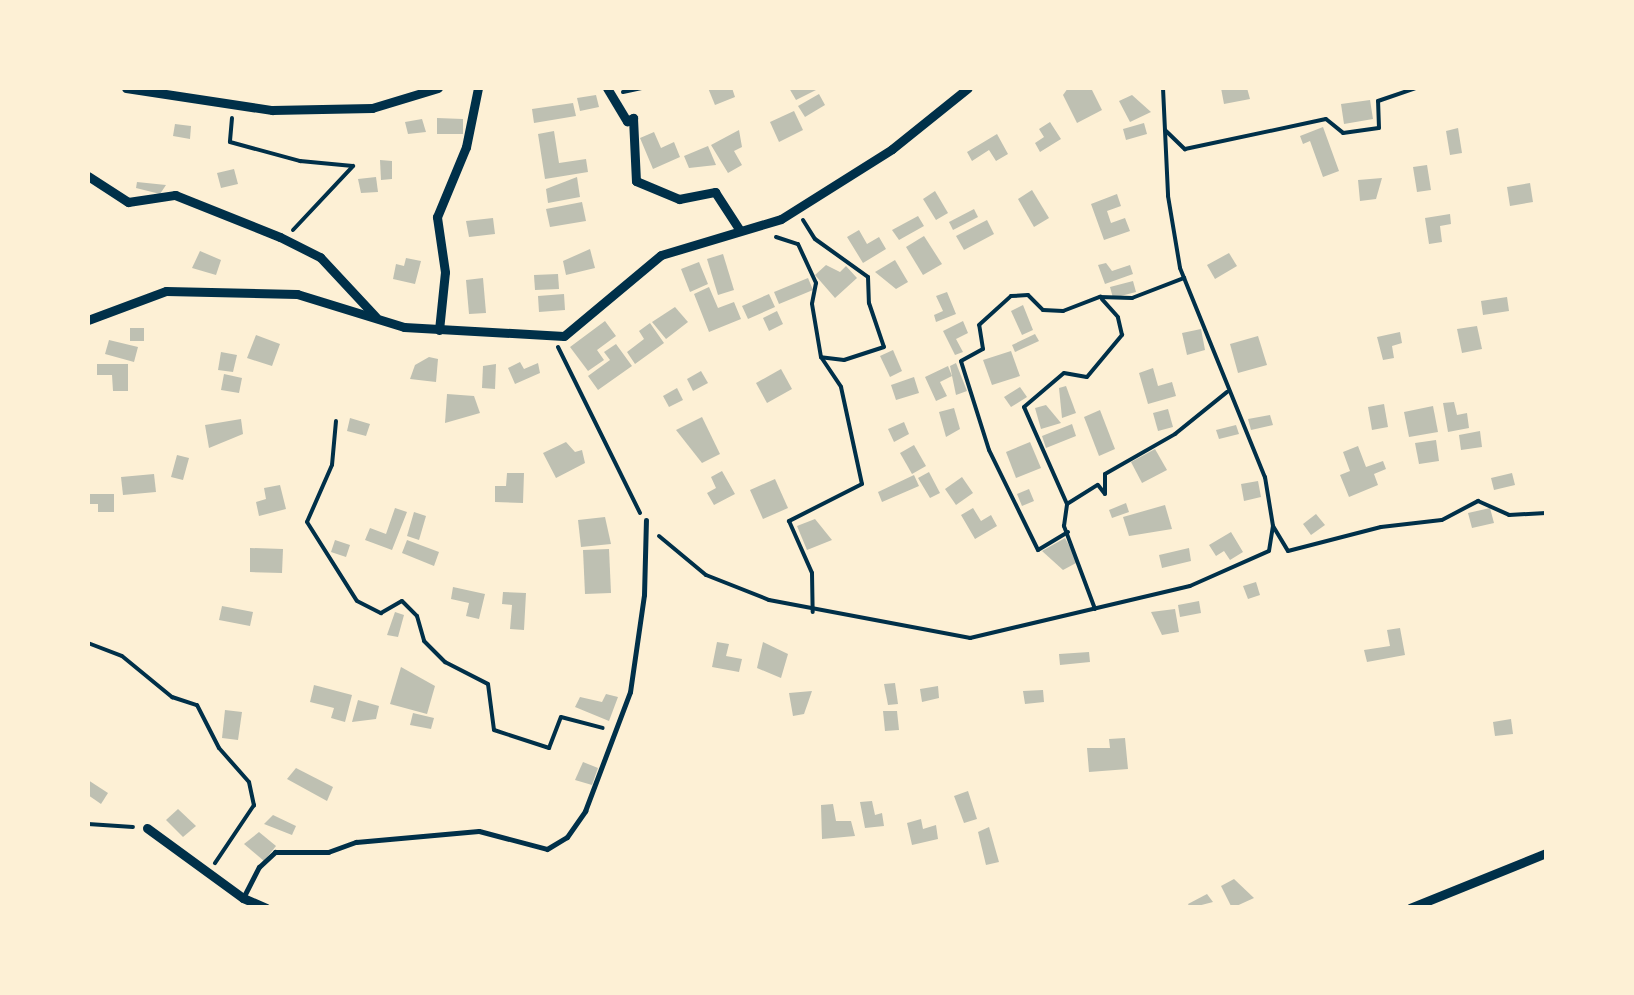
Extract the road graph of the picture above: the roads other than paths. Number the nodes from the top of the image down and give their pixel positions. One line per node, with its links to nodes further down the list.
1 (126, 88): 2 (street)
2 (438, 88)
3 (478, 88): 10 (street)
4 (606, 88): 7 (street)
5 (968, 88): 7 (street)
6 (88, 176): 8 (street)
7 (739, 229): 10 (street)
8 (378, 319): 9 (street); 10 (street)
9 (88, 320)
10 (439, 330)
11 (646, 520): 14 (lane)
12 (147, 828): 14 (street)
13 (1546, 853): 16 (street)
14 (243, 898): 15 (street)
15 (266, 908)
16 (1410, 908)

